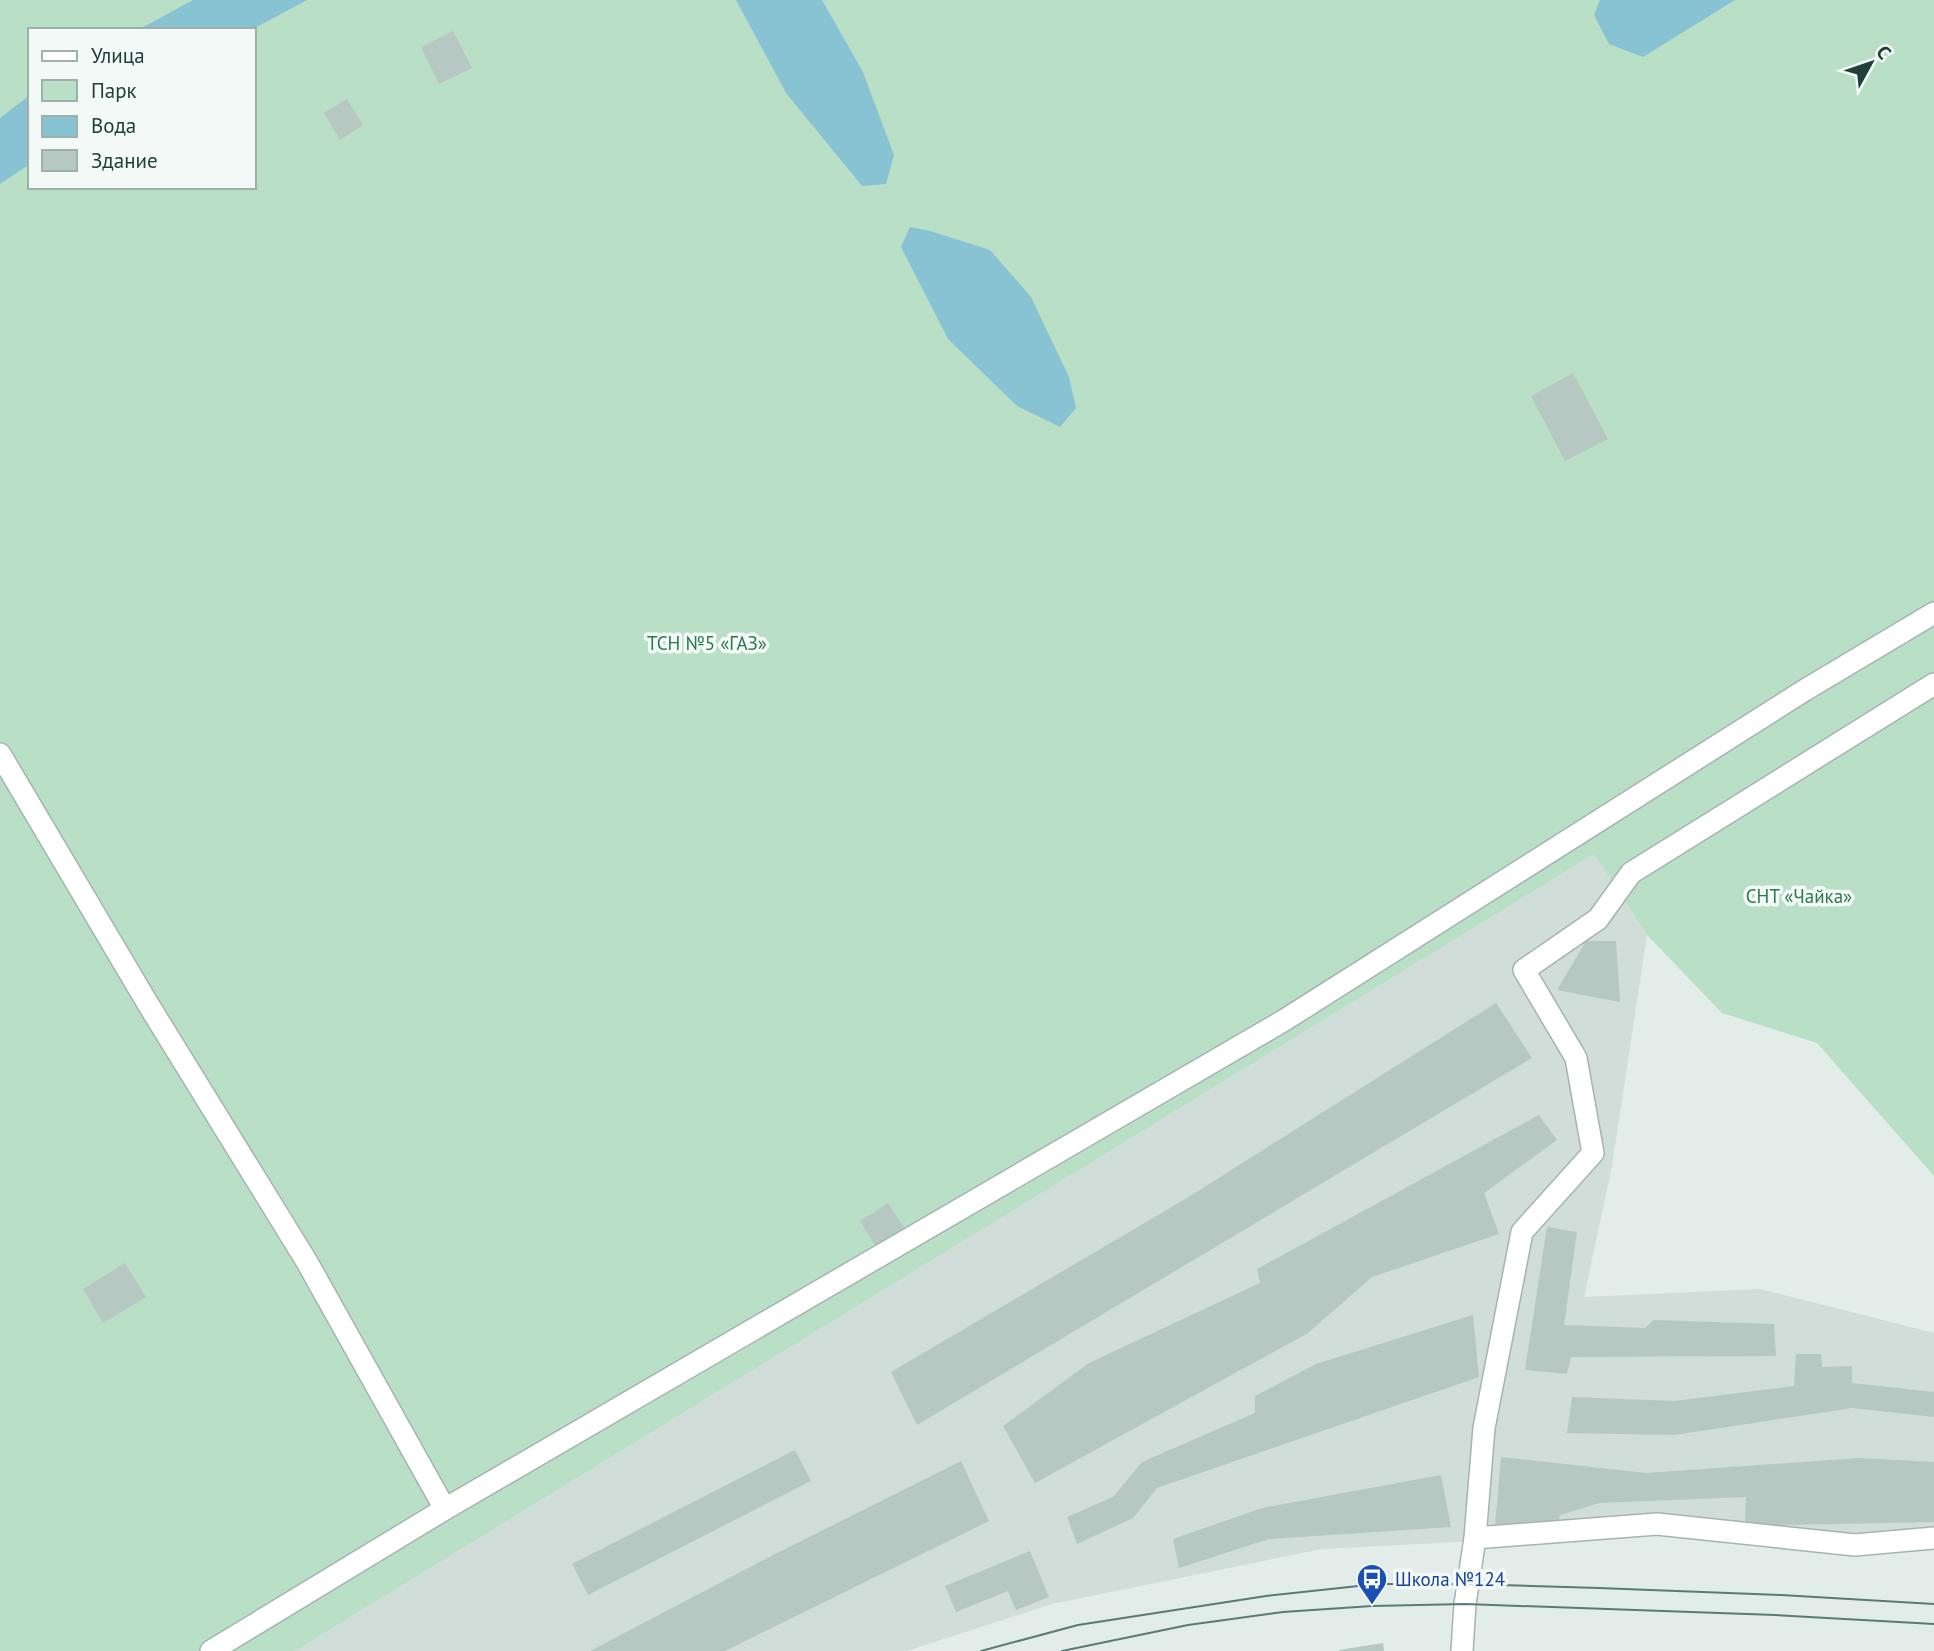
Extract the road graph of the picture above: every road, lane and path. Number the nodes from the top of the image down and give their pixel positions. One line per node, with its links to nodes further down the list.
1 (1934, 613): 4 (lane)
2 (1934, 684): 5 (lane)
3 (0, 754): 4 (lane)
4 (445, 1509): 7 (lane)
5 (1475, 1538): 6 (lane); 8 (lane)
6 (1934, 1538)
7 (211, 1651)
8 (1462, 1651)

